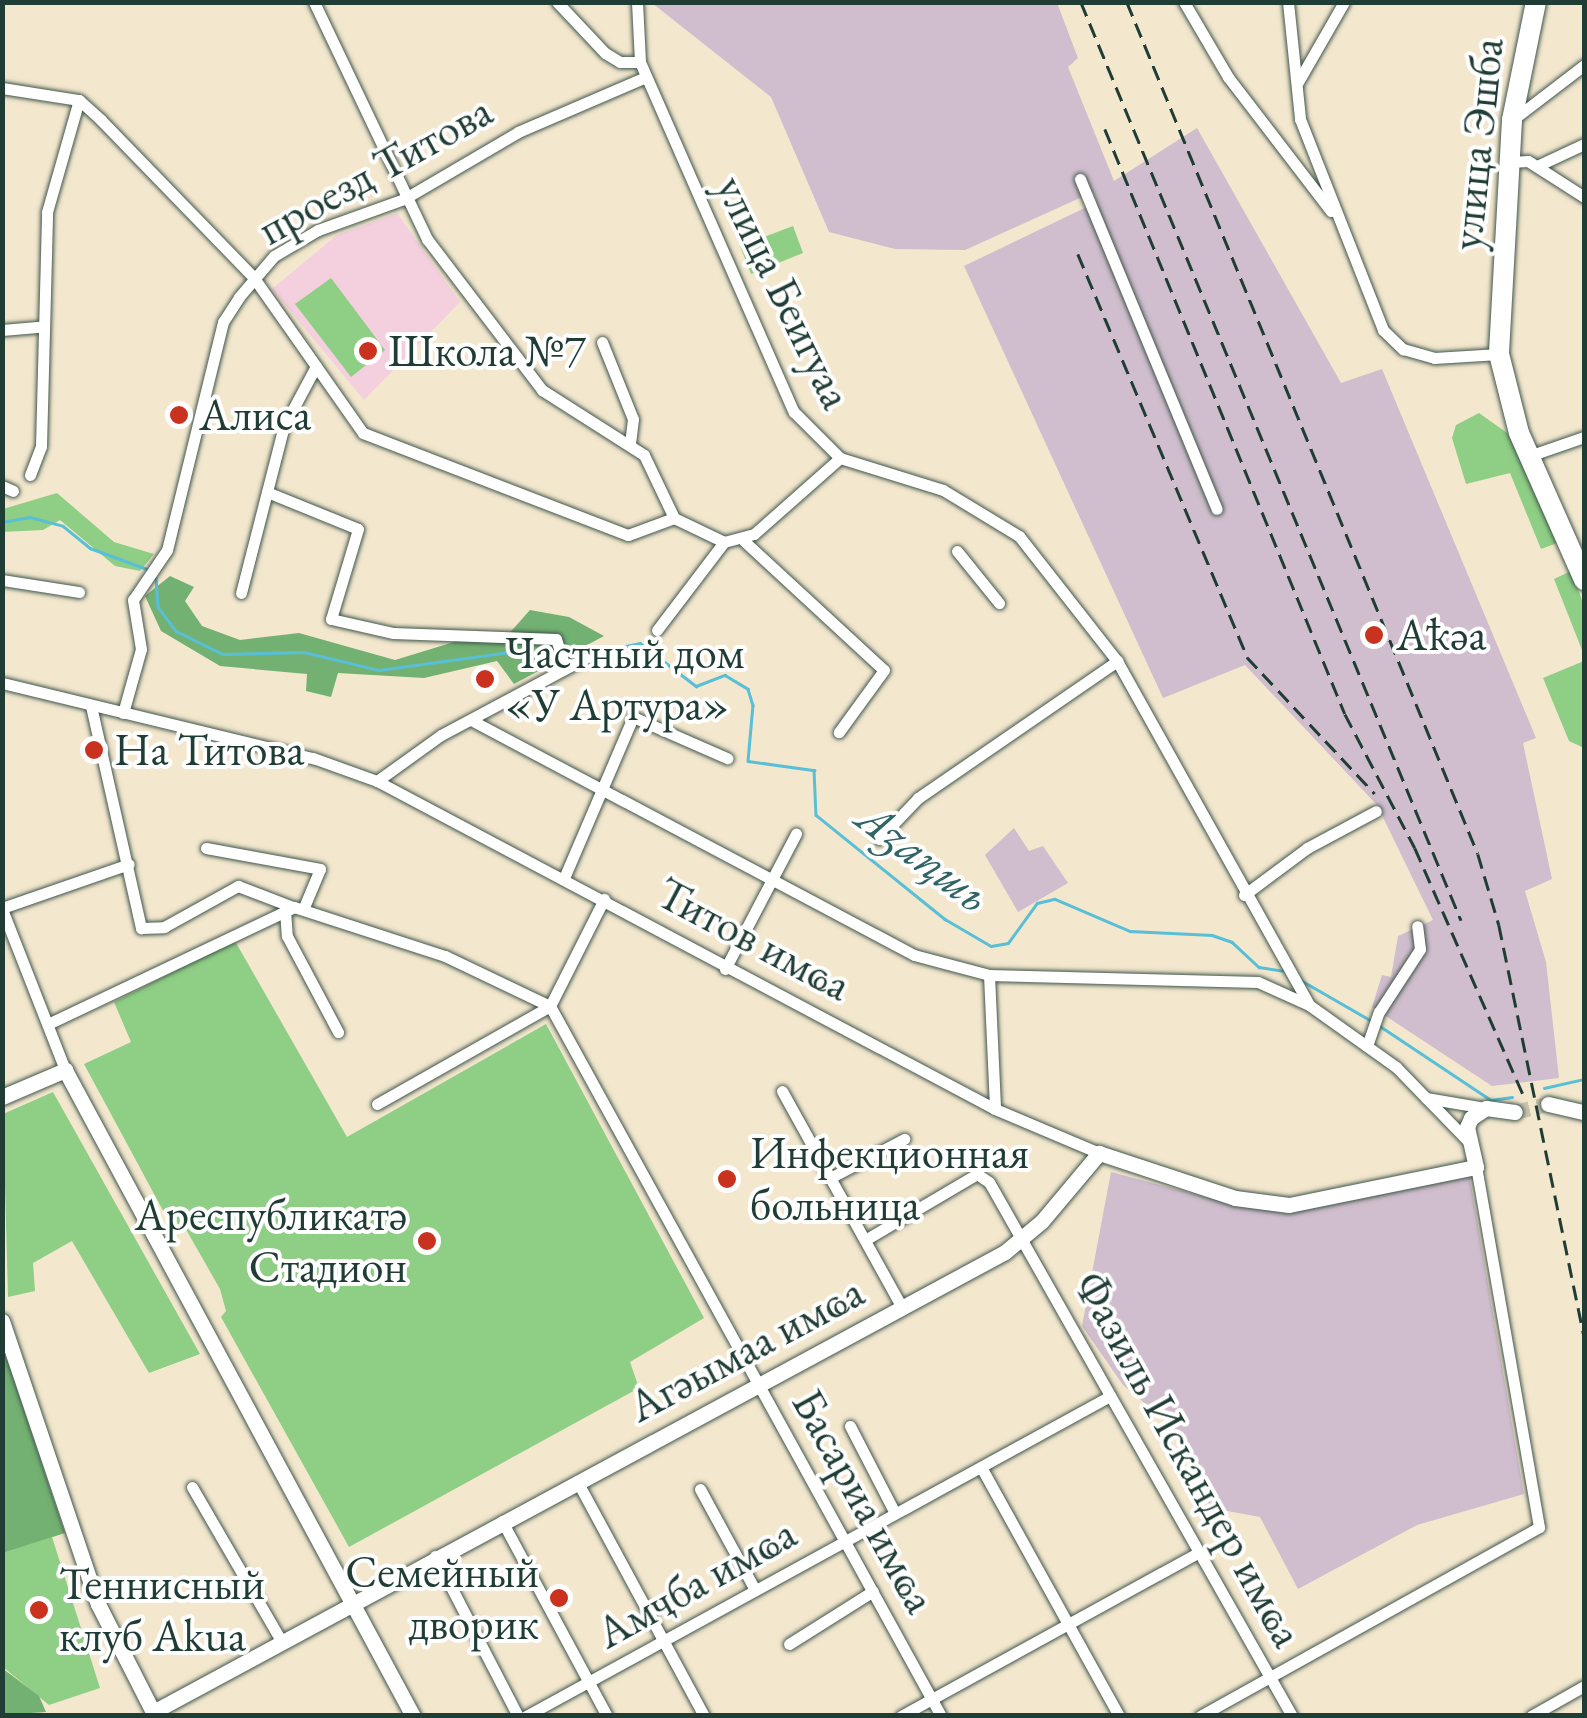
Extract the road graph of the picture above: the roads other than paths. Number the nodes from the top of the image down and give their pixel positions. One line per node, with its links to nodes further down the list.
1 (314, 2): 20 (street)
2 (557, 2): 8 (street)
3 (637, 2): 8 (street, улица Беигуаа)
4 (1184, 2): 21 (street)
5 (1288, 2): 11 (street)
6 (1344, 2): 11 (street)
7 (1536, 2): 14 (highway, улица Эшба)
8 (640, 62): 10 (street, улица Беигуаа)
9 (1584, 65): 14 (street)
10 (646, 77): 20 (street, проезд Титова); 31 (street, улица Беигуаа)
11 (1298, 82): 21 (street)
12 (2, 88): 13 (street)
13 (79, 100): 22 (street); 23 (street)
14 (1512, 120): 16 (highway, улица Эшба)
15 (1584, 144): 17 (street)
16 (1510, 162): 17 (street); 26 (highway, улица Эшба)
17 (1537, 166): 19 (street)
18 (1080, 179): 34 (street)
19 (1584, 197)
20 (404, 199): 22 (street, проезд Титова); 29 (street)
21 (1339, 222): 26 (street)
22 (254, 278): 27 (street); 51 (street, проезд Титова)
23 (40, 327): 24 (street); 32 (street)
24 (2, 330)
25 (602, 342): 29 (street)
26 (1499, 354): 30 (highway, улица Эшба)
27 (316, 366): 33 (street); 35 (street)
28 (1584, 437): 30 (street)
29 (630, 444): 35 (street)
30 (1528, 456): 39 (highway, улица Эшба)
31 (840, 458): 36 (street); 48 (street, улица Беигуаа)
32 (30, 475)
33 (266, 492): 43 (street); 47 (street)
34 (1217, 509)
35 (674, 518): 37 (street)
36 (744, 541): 37 (street); 53 (street)
37 (724, 542): 45 (street)
38 (957, 551): 44 (street)
39 (1579, 554): 41 (highway, улица Эшба)
40 (2, 580): 42 (street)
41 (1584, 580)
42 (80, 592)
43 (241, 593)
44 (999, 603)
45 (656, 630)
46 (589, 656): 47 (street)
47 (564, 659): 52 (street)
48 (1117, 661): 59 (street); 64 (street, улица Беигуаа)
49 (2, 683): 50 (street, Титов имҩа)
50 (91, 706): 51 (street, Титов имҩа); 61 (street)
51 (123, 713): 55 (street, Титов имҩа)
52 (471, 720): 55 (street); 56 (street)
53 (839, 732)
54 (728, 758): 56 (street)
55 (377, 780): 62 (street, Титов имҩа)
56 (602, 795): 62 (street); 63 (street)
57 (1376, 811): 64 (street)
58 (796, 834): 63 (street)
59 (879, 839)
60 (206, 848): 66 (street)
61 (129, 864): 66 (street); 67 (street)
62 (564, 878): 65 (street, Титов имҩа)
63 (771, 884): 69 (street); 70 (street)
64 (1244, 895): 71 (street, улица Беигуаа)
65 (604, 900): 69 (street, Титов имҩа); 72 (street)
66 (294, 908): 72 (street); 73 (street); 74 (street)
67 (2, 909): 73 (street)
68 (1417, 926): 75 (street)
69 (725, 969): 83 (street, Титов имҩа)
70 (989, 975): 71 (street); 83 (street)
71 (1309, 1005): 75 (street)
72 (550, 1006): 80 (street); 95 (street, Басариа имҩа)
73 (50, 1023): 76 (street)
74 (338, 1032)
75 (1369, 1040): 79 (street)
76 (65, 1070): 78 (street); 109 (street)
77 (782, 1091): 90 (street)
78 (2, 1097)
79 (1426, 1098): 82 (street); 87 (street)
80 (377, 1104)
81 (1548, 1104): 85 (street)
82 (1486, 1108): 84 (street); 87 (street)
83 (995, 1109): 88 (street, Титов имҩа)
84 (1515, 1112)
85 (1584, 1112)
86 (904, 1139): 90 (street)
87 (1471, 1143): 89 (street)
88 (1099, 1153): 89 (street, Титов имҩа); 91 (street, Агәымаа имҩа)
89 (1476, 1167): 114 (street)
90 (830, 1178): 92 (street)
91 (1025, 1237): 92 (street, Фазиль Искандер имҩа); 93 (street, Агәымаа имҩа); 96 (street, Фазиль Искандер имҩа)
92 (865, 1240): 93 (street)
93 (903, 1309): 95 (street, Агәымаа имҩа)
94 (2, 1321): 118 (street)
95 (759, 1384): 99 (street, Агәымаа имҩа); 104 (street, Басариа имҩа)
96 (1110, 1396): 98 (street, Амҷба имҩа); 105 (street, Фазиль Искандер имҩа)
97 (850, 1426): 102 (street)
98 (981, 1466): 102 (street, Амҷба имҩа); 110 (street)
99 (577, 1481): 103 (street, Агәымаа имҩа); 112 (street)
100 (192, 1487): 111 (street)
101 (700, 1488): 107 (street)
102 (896, 1514): 104 (street, Амҷба имҩа)
103 (502, 1521): 106 (street, Агәымаа имҩа); 115 (street)
104 (845, 1541): 107 (street, Амҷба имҩа); 108 (street, Басариа имҩа)
105 (1200, 1552): 110 (street); 114 (street, Фазиль Искандер имҩа)
106 (435, 1556): 109 (street, Агәымаа имҩа); 120 (street)
107 (755, 1590): 112 (street, Амҷба имҩа)
108 (872, 1591): 113 (street); 117 (street, Басариа имҩа)
109 (350, 1602): 111 (street, Агәымаа имҩа); 119 (street)
110 (1068, 1623): 117 (street); 126 (street)
111 (280, 1639): 118 (street, Агәымаа имҩа)
112 (663, 1640): 115 (street, Амҷба имҩа); 123 (street)
113 (789, 1644)
114 (1270, 1676): 127 (street); 128 (street, Фазиль Искандер имҩа)
115 (588, 1682): 121 (street, Амҷба имҩа); 122 (street)
116 (1584, 1686): 129 (street)
117 (932, 1698): 124 (street); 125 (street, Басариа имҩа)
118 (154, 1714)
119 (413, 1716)
120 (518, 1716)
121 (526, 1716)
122 (607, 1716)
123 (704, 1716)
124 (901, 1716)
125 (941, 1716)
126 (1118, 1716)
127 (1200, 1716)
128 (1292, 1716)
129 (1531, 1716)

